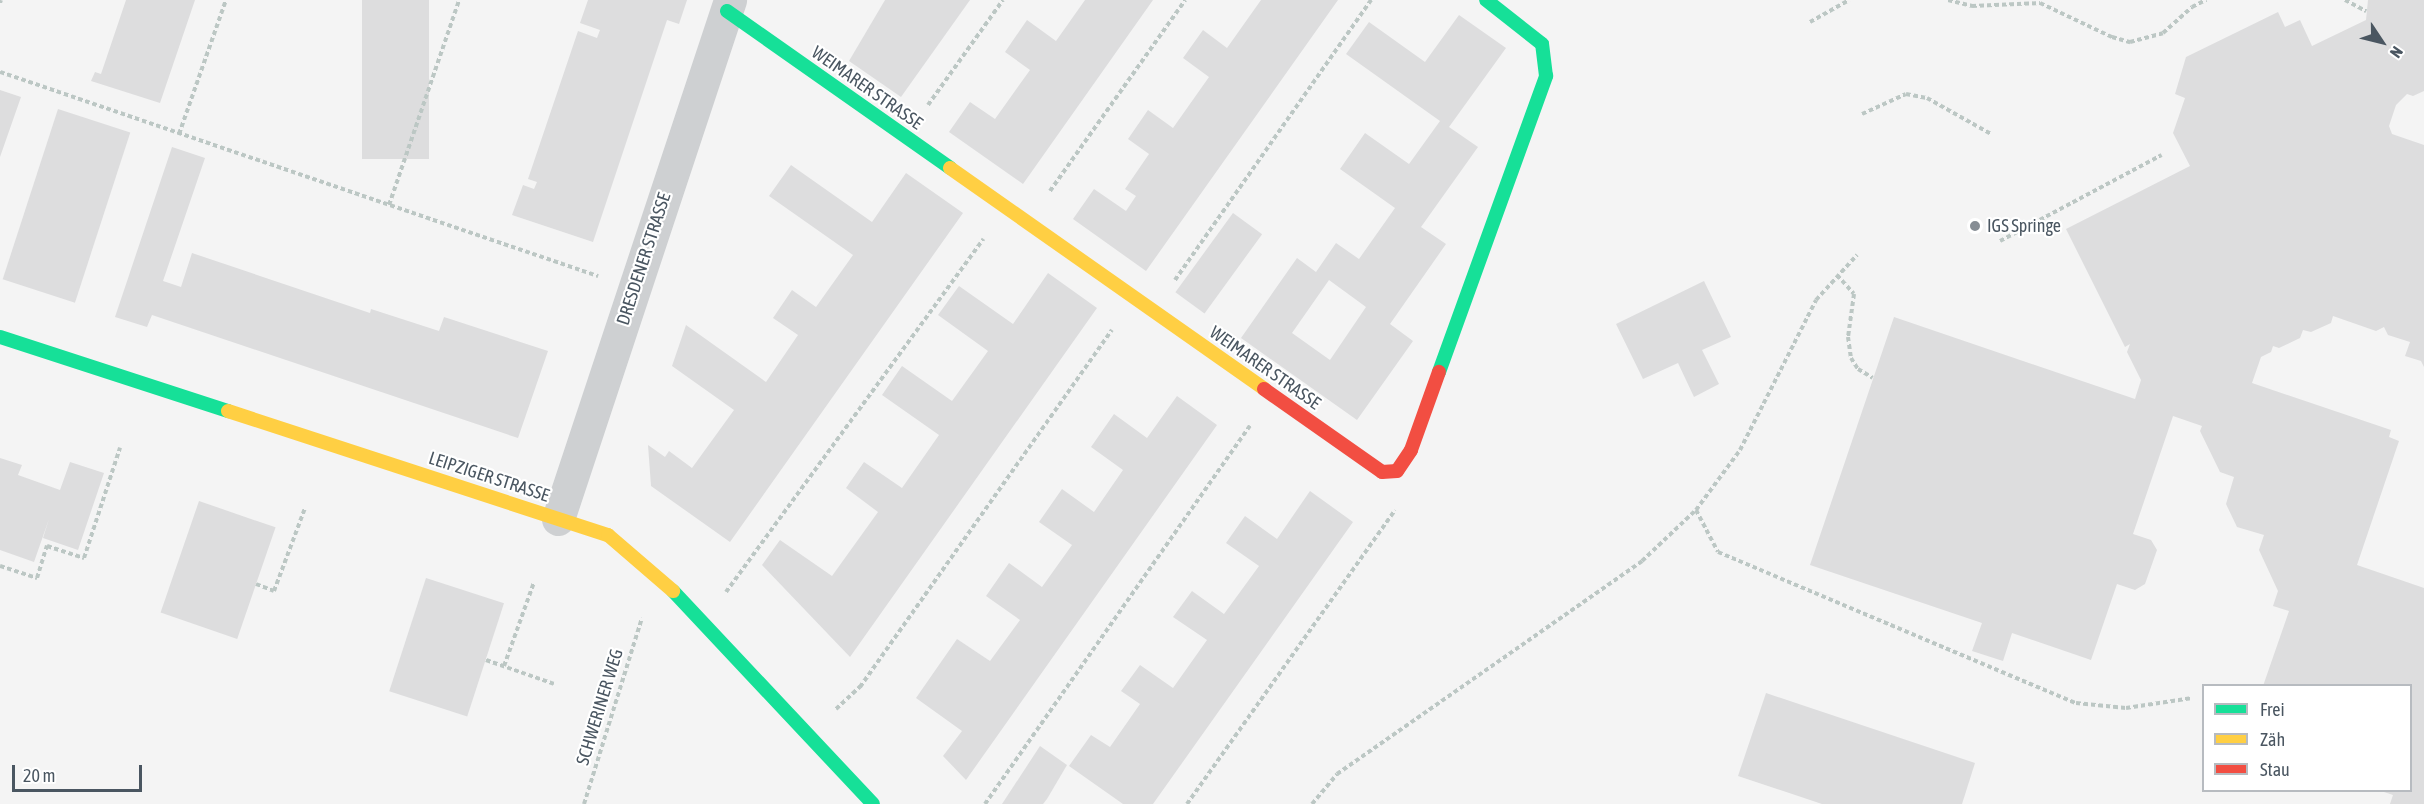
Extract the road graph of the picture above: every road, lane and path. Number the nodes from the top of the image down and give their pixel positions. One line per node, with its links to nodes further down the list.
1 (226, 0): 18 (path)
2 (459, 0): 22 (path)
3 (1002, 0): 16 (path)
4 (1185, 0): 21 (path)
5 (1371, 0): 27 (path)
6 (1486, 0): 34 (street)
7 (1849, 0): 14 (path)
8 (1948, 0): 11 (path)
9 (2206, 0): 11 (path)
10 (2345, 0): 13 (path)
11 (2016, 1)
12 (728, 5): 28 (street, DRESDENER STRASSE); 34 (street, WEIMARER STRASSE)
13 (2366, 11)
14 (1810, 22)
15 (0, 72): 18 (path)
16 (925, 110)
17 (1862, 114): 19 (path)
18 (180, 134): 22 (path)
19 (1991, 134)
20 (2162, 155): 24 (path)
21 (1047, 195)
22 (389, 205): 28 (path)
23 (986, 236): 41 (path)
24 (2000, 241)
25 (1857, 255): 26 (path)
26 (1837, 275): 31 (path); 36 (path)
27 (1172, 284)
28 (634, 288): 37 (street, DRESDENER STRASSE)
29 (1114, 327): 46 (path)
30 (0, 337): 37 (street, LEIPZIGER STRASSE)
31 (1873, 378)
32 (1257, 414): 50 (path)
33 (120, 447): 38 (path)
34 (1397, 471): 51 (path)
35 (305, 508): 40 (path)
36 (1696, 510): 47 (path); 52 (path)
37 (558, 519): 49 (street, LEIPZIGER STRASSE)
38 (0, 566)
39 (534, 582): 44 (path)
40 (256, 584)
41 (723, 596)
42 (642, 618): 48 (path, SCHWERINER WEG)
43 (486, 660): 44 (path)
44 (504, 666): 45 (path)
45 (554, 684)
46 (860, 687)
47 (2192, 698)
48 (584, 804)
49 (873, 804)
50 (985, 804)
51 (1187, 804)
52 (1312, 804)

